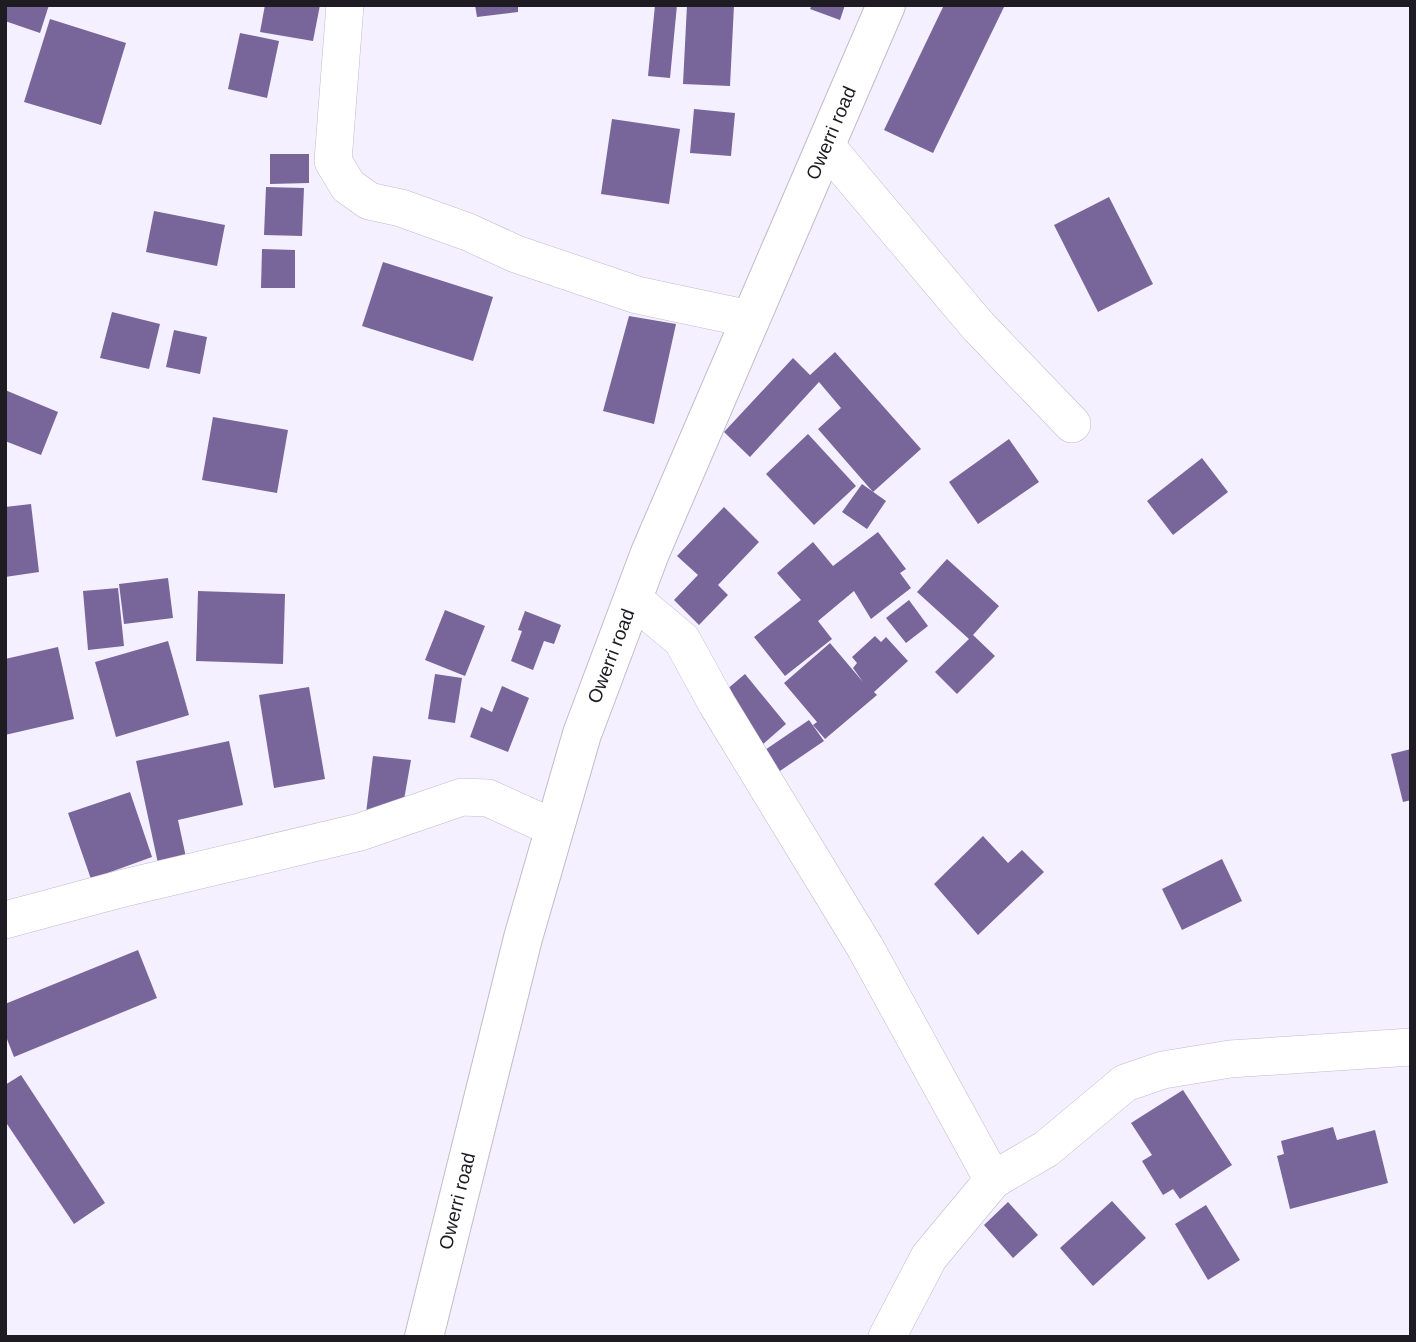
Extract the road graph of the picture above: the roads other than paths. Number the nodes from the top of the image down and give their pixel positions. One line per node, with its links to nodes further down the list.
1 (345, 5): 4 (street)
2 (886, 5): 3 (main road, Owerri road)
3 (825, 146): 4 (main road, Owerri road); 5 (street)
4 (750, 320): 6 (main road, Owerri road)
5 (1072, 424)
6 (633, 599): 7 (main road, Owerri road); 10 (street)
7 (554, 828): 8 (street); 11 (main road, Owerri road)
8 (5, 920)
9 (1411, 1047): 10 (street)
10 (993, 1180): 12 (street)
11 (424, 1337)
12 (887, 1337)

